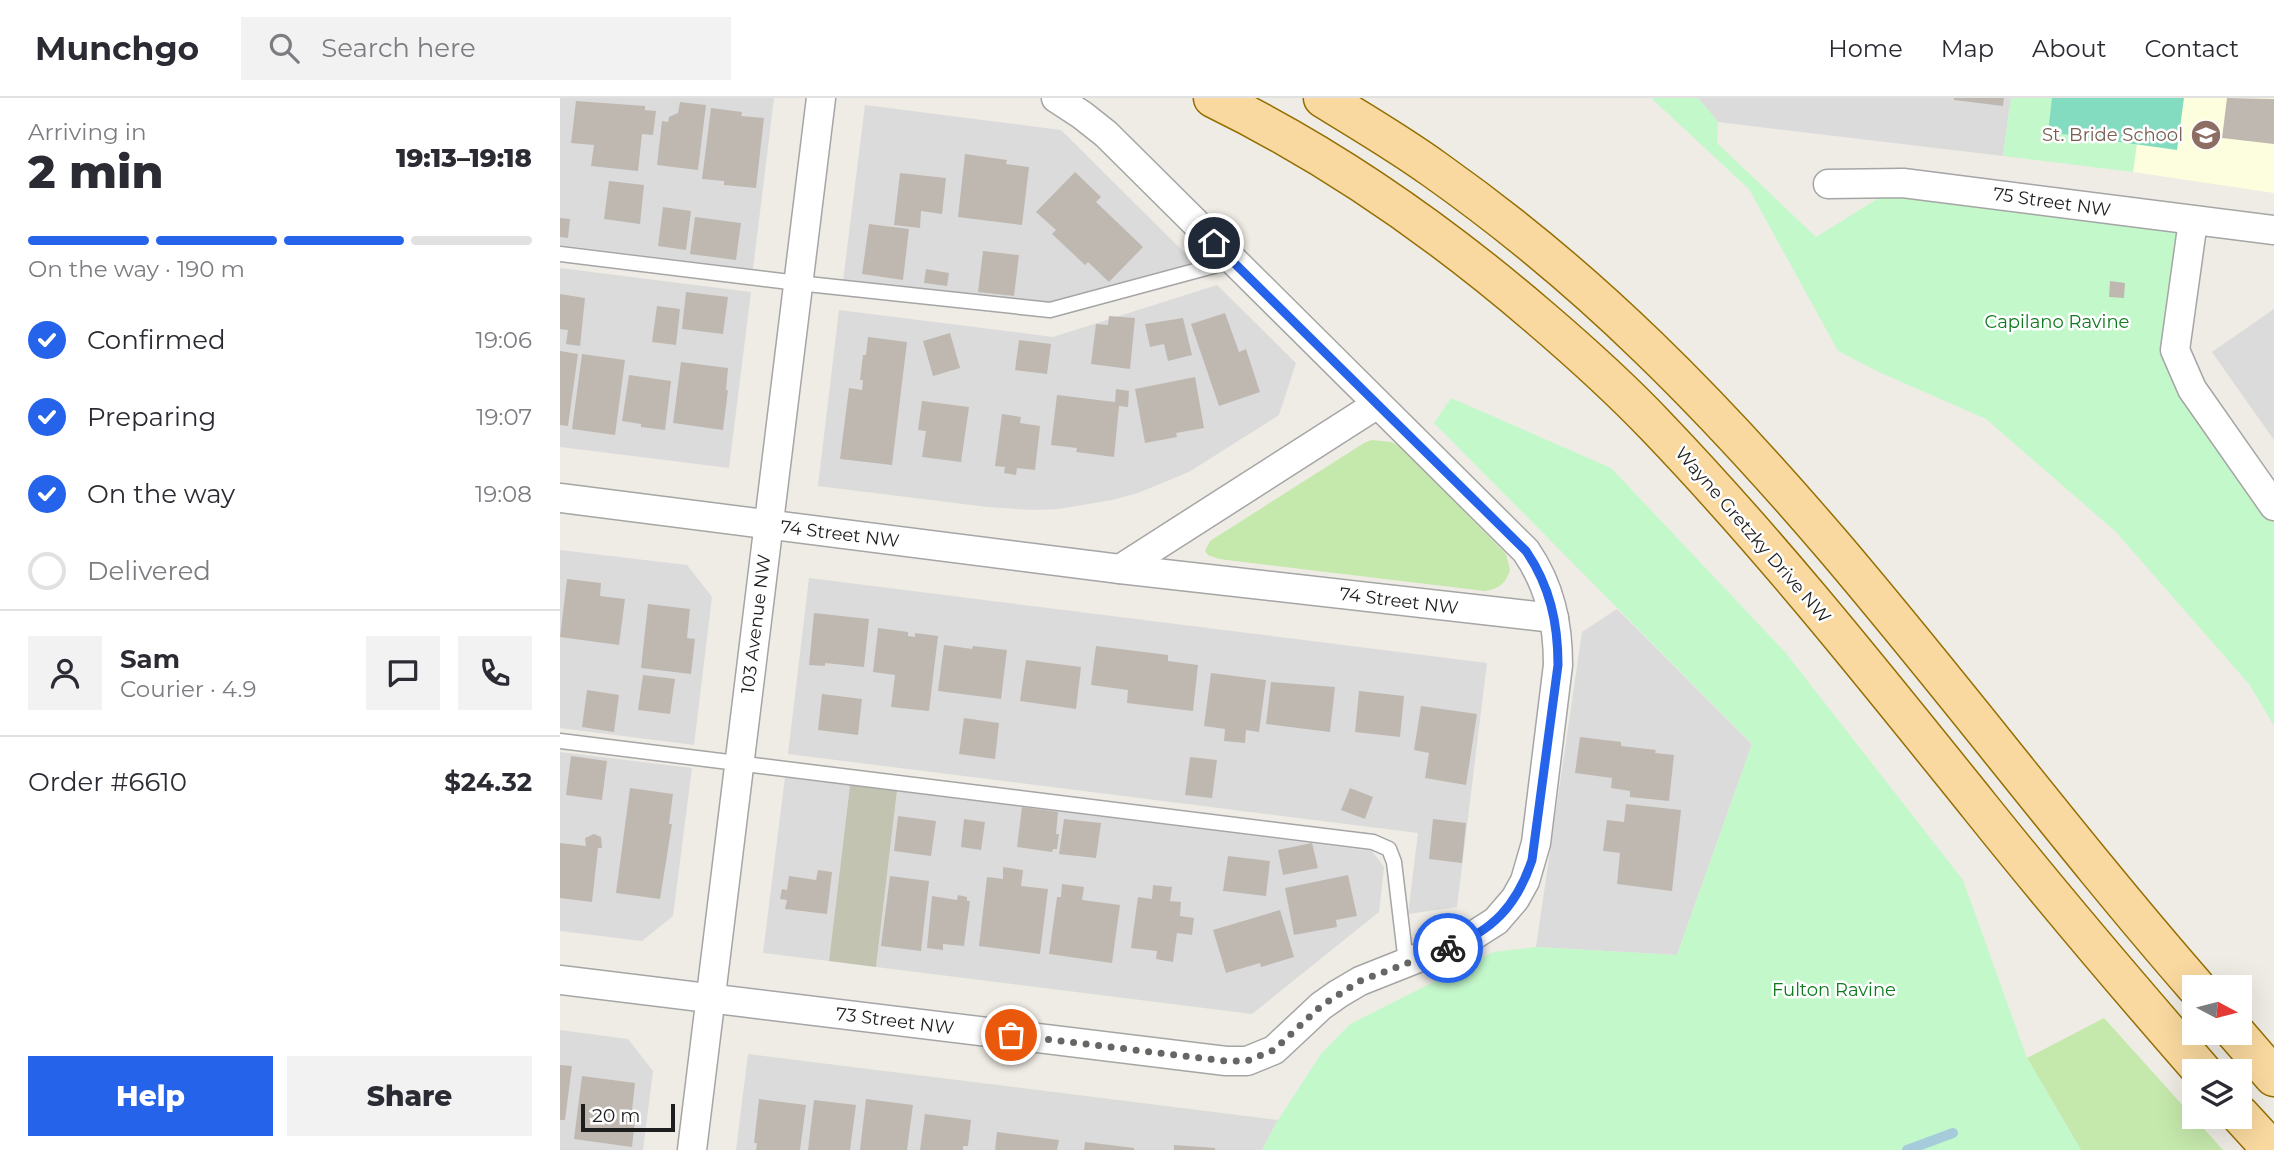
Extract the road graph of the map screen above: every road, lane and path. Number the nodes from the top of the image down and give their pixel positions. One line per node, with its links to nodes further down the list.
1 (821, 98): 10 (street, 103 Avenue NW)
2 (1056, 98): 9 (street)
3 (1213, 98): 24 (main road, Wayne Gretzky Drive NW)
4 (1322, 98): 20 (main road)
5 (1828, 184): 6 (street, 75 Street NW)
6 (2193, 220): 7 (street, 75 Street NW); 13 (street)
7 (2274, 230)
8 (560, 254): 10 (lane)
9 (1232, 261): 10 (lane); 11 (street)
10 (798, 283): 14 (street, 103 Avenue NW)
11 (1376, 405): 15 (street); 16 (street)
12 (560, 498): 14 (street, 74 Street NW)
13 (2274, 506)
14 (769, 525): 15 (street, 74 Street NW); 18 (street, 103 Avenue NW)
15 (1120, 569): 16 (street, 74 Street NW)
16 (1554, 618): 19 (street, 73 Street NW)
17 (560, 741): 18 (lane)
18 (739, 764): 19 (lane); 22 (street, 103 Avenue NW)
19 (1406, 963): 22 (street, 73 Street NW)
20 (2186, 975)
21 (560, 979): 22 (street, 73 Street NW)
22 (712, 998): 27 (street, 103 Avenue NW)
23 (2246, 1045): 25 (main road)
24 (2192, 1059)
25 (2274, 1077)
26 (2252, 1128): 28 (main road)
27 (692, 1150)
28 (2272, 1150)

